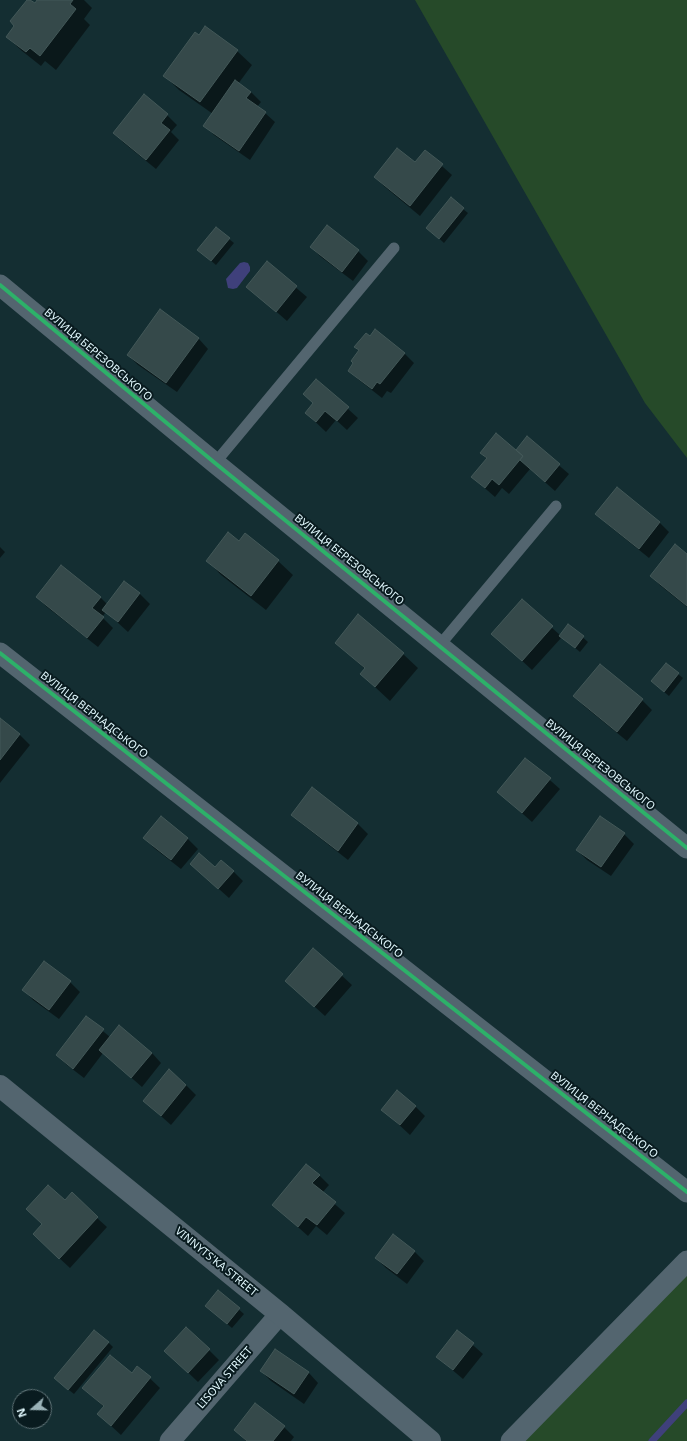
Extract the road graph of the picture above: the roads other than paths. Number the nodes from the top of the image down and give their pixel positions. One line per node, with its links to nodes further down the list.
1 (394, 248): 3 (lane)
2 (0, 285): 3 (street, ВУЛИЦЯ БЕРЕЗОВСЬКОГО)
3 (215, 463): 5 (street, ВУЛИЦЯ БЕРЕЗОВСЬКОГО)
4 (556, 506): 5 (lane)
5 (440, 646): 7 (street, ВУЛИЦЯ БЕРЕЗОВСЬКОГО)
6 (0, 653): 9 (street, ВУЛИЦЯ ВЕРНАДСЬКОГО)
7 (687, 848)
8 (0, 1086): 11 (street, VINNYTS'KA STREET)
9 (687, 1192)
10 (687, 1261): 14 (street)
11 (280, 1314): 12 (street, LISOVA STREET); 13 (street, VINNYTS'KA STREET)
12 (170, 1441)
13 (430, 1441)
14 (511, 1441)

